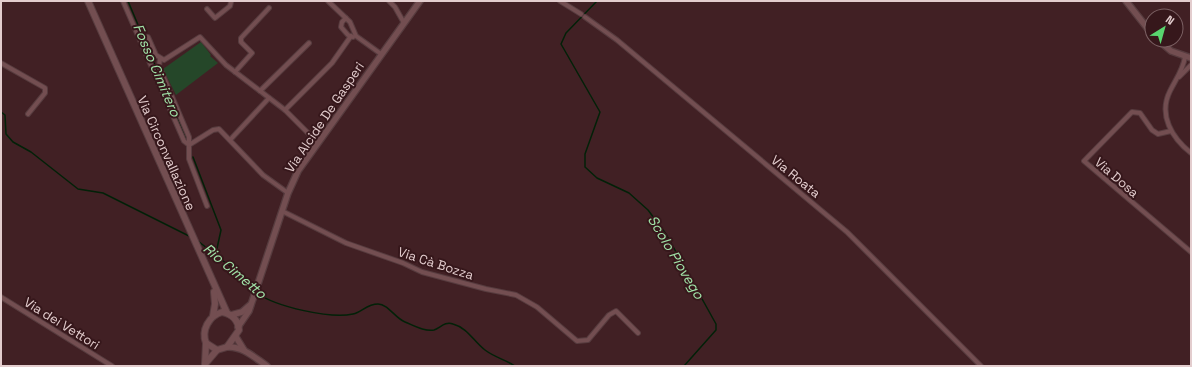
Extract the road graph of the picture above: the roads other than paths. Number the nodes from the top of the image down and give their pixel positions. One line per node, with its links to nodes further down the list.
1 (88, 1): 41 (main road, Via Circonvallazione)
2 (123, 1): 17 (street)
3 (232, 1): 10 (street)
4 (328, 1): 13 (street)
5 (389, 1): 14 (street)
6 (420, 1): 14 (street, Via Alcide De Gasperi)
7 (560, 1): 11 (street)
8 (1126, 1): 15 (street)
9 (268, 8): 26 (street)
10 (207, 9)
11 (581, 14)
12 (585, 17): 56 (street, Via Roata)
13 (346, 18): 16 (street); 16 (street)
14 (404, 24): 20 (street, Via Alcide De Gasperi)
15 (1144, 24)
16 (354, 36): 20 (street); 30 (street)
17 (142, 37): 23 (street); 35 (street)
18 (309, 43): 28 (street)
19 (1167, 48): 21 (street)
20 (381, 54): 34 (street, Via Alcide De Gasperi)
21 (1185, 56): 22 (street); 27 (street)
22 (1191, 58)
23 (160, 59): 26 (street); 35 (street)
24 (1, 63): 31 (street)
25 (1191, 65): 27 (street)
26 (235, 72): 28 (street)
27 (1179, 77): 32 (street)
28 (260, 91): 29 (street)
29 (269, 98): 30 (street); 33 (street)
30 (285, 110): 34 (street)
31 (28, 114)
32 (1171, 131): 36 (street); 40 (street, Via Dosa)
33 (230, 140): 35 (street); 37 (street)
34 (318, 143): 37 (street, Via Alcide De Gasperi)
35 (189, 145): 38 (street)
36 (1191, 153)
37 (288, 193): 39 (street, Via Alcide De Gasperi)
38 (207, 206)
39 (282, 211): 43 (street, Via Alcide De Gasperi); 47 (street, Via Cà Bozza)
40 (1191, 252)
41 (210, 278): 44 (main road, Via Circonvallazione); 45 (main road)
42 (1, 297): 54 (street, Via dei Vettori)
43 (251, 303): 44 (street); 46 (street, Via Alcide De Gasperi)
44 (229, 314): 45 (main road); 46 (main road)
45 (213, 316): 49 (main road)
46 (238, 327): 48 (main road)
47 (638, 333)
48 (236, 337): 50 (main road); 52 (street)
49 (206, 343): 51 (main road); 53 (main road)
50 (227, 348): 51 (main road); 52 (street)
51 (217, 350): 53 (main road)
52 (244, 350): 55 (street)
53 (204, 365)
54 (112, 366)
55 (267, 366)
56 (981, 366)

